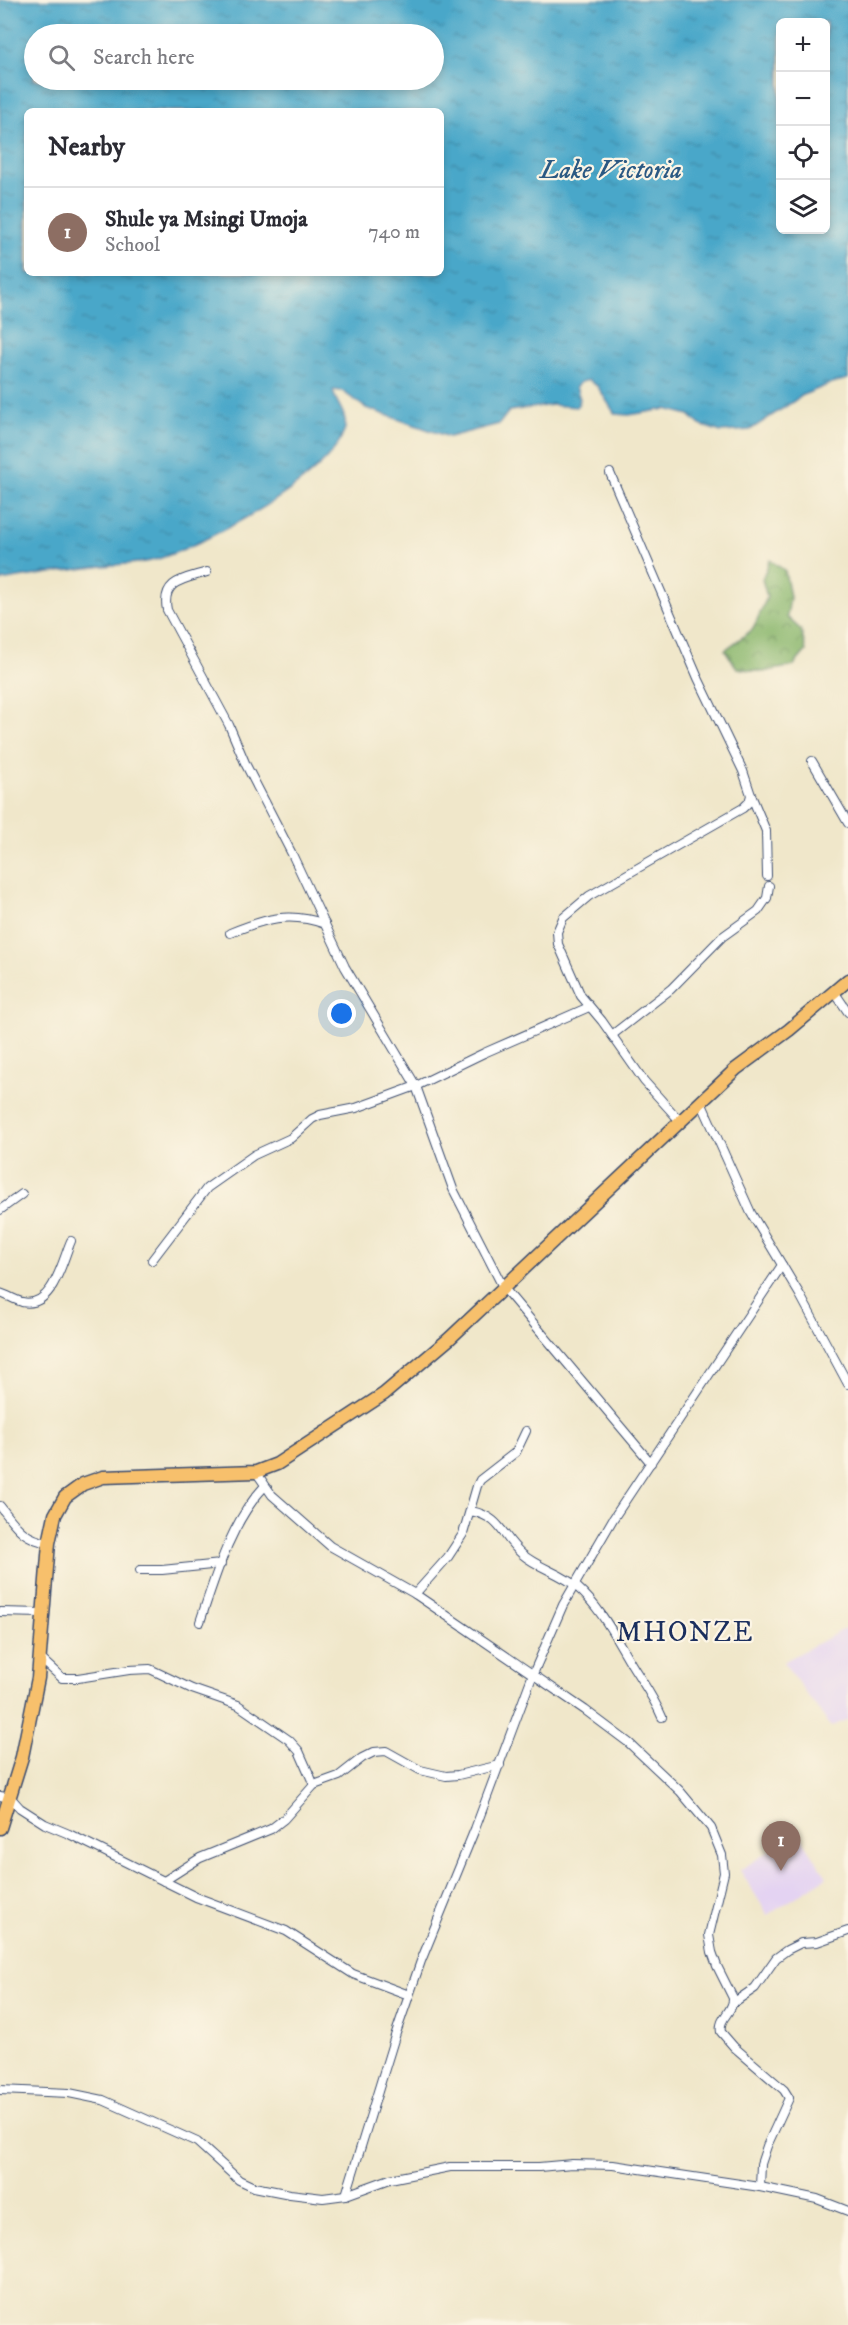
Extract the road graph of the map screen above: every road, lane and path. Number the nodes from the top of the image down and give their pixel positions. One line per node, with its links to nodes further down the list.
1 (610, 473): 4 (street)
2 (207, 572): 8 (street)
3 (812, 761): 5 (street)
4 (751, 795): 6 (street); 12 (street)
5 (848, 823)
6 (767, 876)
7 (769, 886): 14 (street)
8 (325, 924): 9 (street); 15 (street)
9 (230, 933)
10 (848, 980): 11 (main road)
11 (835, 993): 13 (street); 16 (main road)
12 (588, 1007): 14 (street); 15 (street)
13 (848, 1012)
14 (612, 1035): 17 (street)
15 (416, 1086): 21 (street); 23 (street)
16 (701, 1102): 17 (main road); 22 (street)
17 (680, 1121): 23 (main road)
18 (22, 1194): 19 (street)
19 (0, 1210)
20 (71, 1241): 24 (street)
21 (152, 1260)
22 (782, 1265): 25 (street); 27 (street)
23 (503, 1287): 27 (street); 28 (main road)
24 (0, 1293)
25 (848, 1384)
26 (526, 1431): 31 (street)
27 (651, 1462): 35 (street)
28 (256, 1472): 29 (street); 32 (main road)
29 (264, 1487): 33 (street); 36 (street)
30 (0, 1506): 32 (street)
31 (471, 1511): 35 (street); 36 (street)
32 (49, 1543): 38 (main road)
33 (221, 1564): 34 (street); 39 (street)
34 (140, 1570)
35 (574, 1585): 41 (street); 42 (street)
36 (415, 1594): 41 (street)
37 (0, 1612): 38 (street)
38 (42, 1613): 40 (main road)
39 (200, 1622)
40 (40, 1658): 44 (street); 45 (main road)
41 (533, 1674): 43 (street); 50 (street)
42 (662, 1717)
43 (500, 1765): 44 (street); 49 (street)
44 (314, 1785): 47 (street)
45 (5, 1797): 46 (main road); 47 (street)
46 (0, 1828)
47 (164, 1881): 49 (street)
48 (848, 1931): 50 (street)
49 (409, 1995): 53 (street)
50 (734, 2003): 52 (street)
51 (0, 2090): 53 (street)
52 (760, 2187): 53 (street); 54 (street)
53 (346, 2195)
54 (848, 2211)

